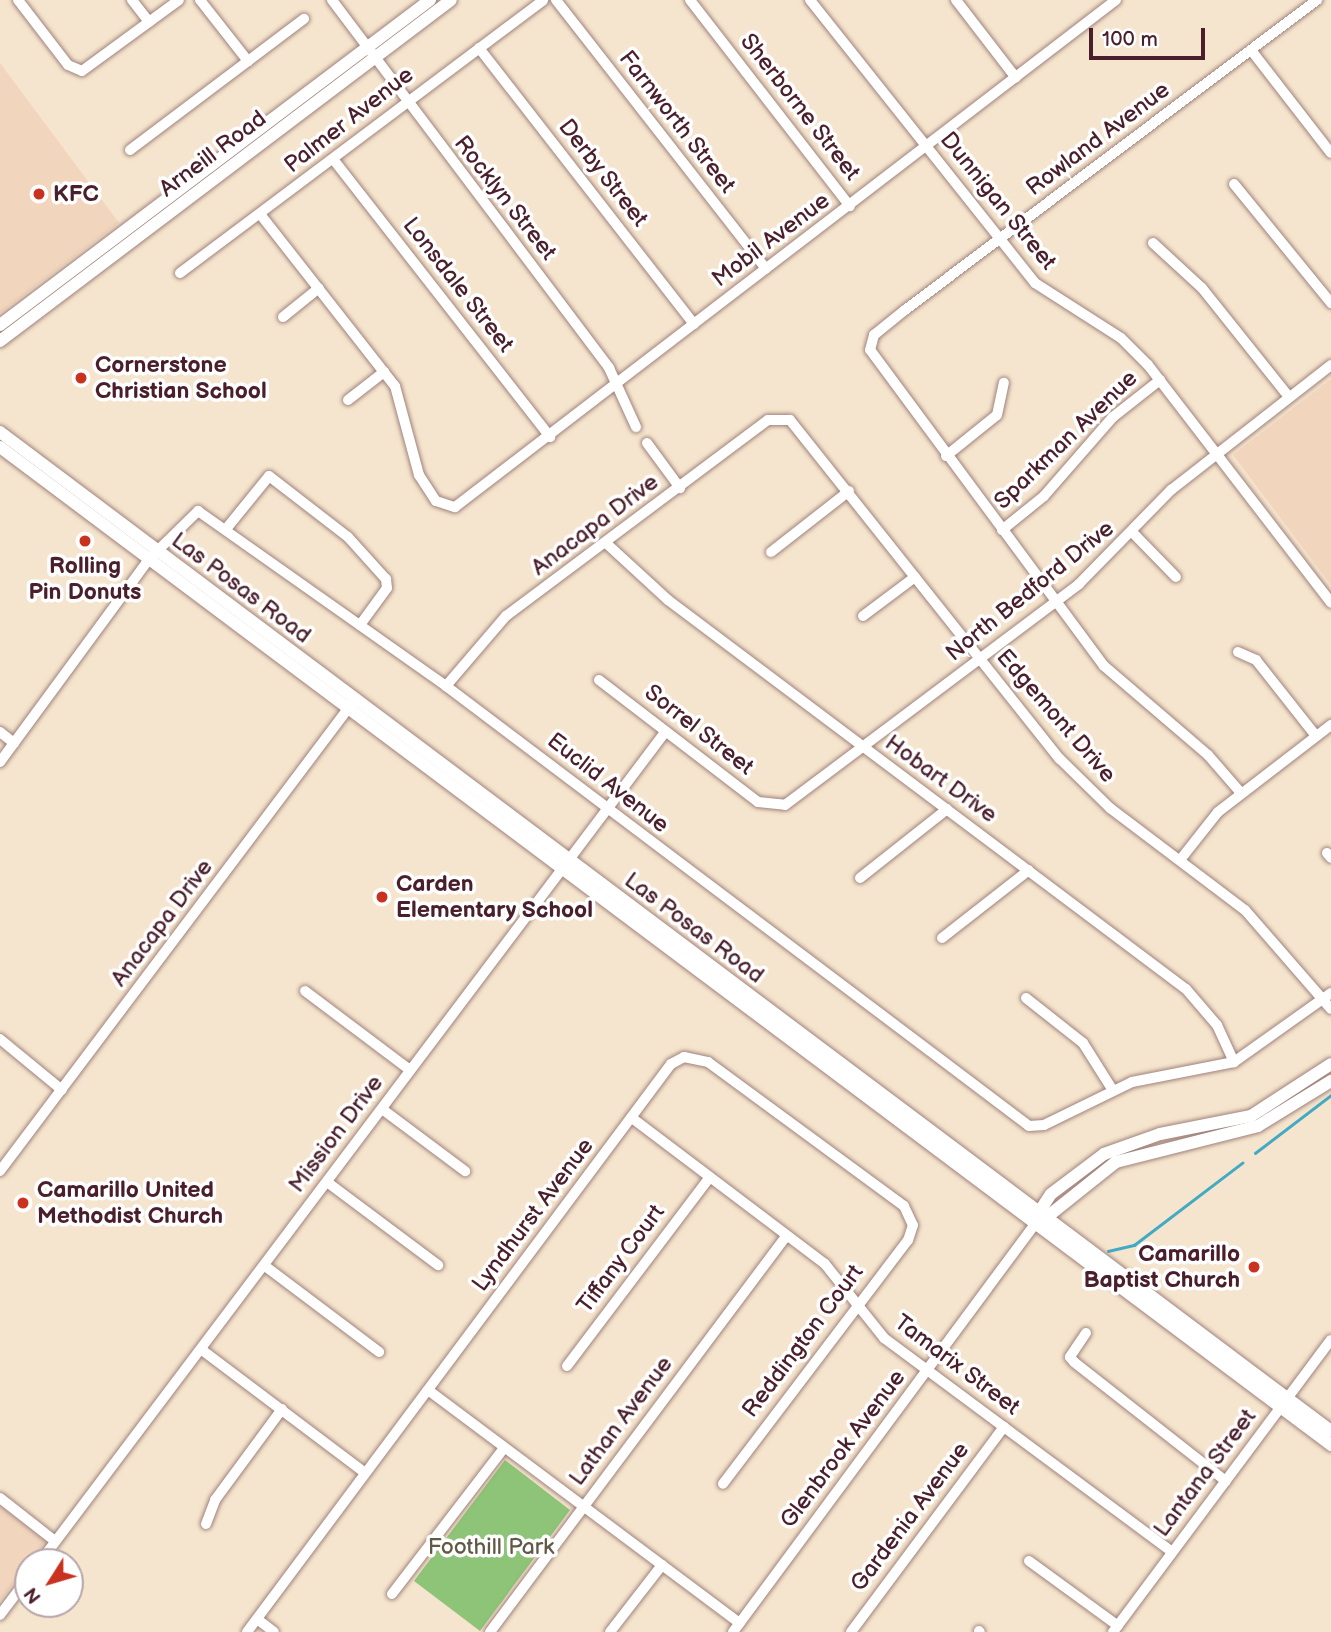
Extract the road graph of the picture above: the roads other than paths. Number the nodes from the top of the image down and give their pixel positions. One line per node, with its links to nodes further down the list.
1 (18, 0): 17 (street)
2 (132, 0): 17 (street)
3 (179, 0): 17 (street)
4 (200, 0): 21 (street)
5 (332, 0): 20 (street, Rocklyn Street)
6 (430, 0): 20 (main road, Arneill Road)
7 (450, 0): 20 (main road, Arneill Road)
8 (543, 0): 18 (street, Palmer Avenue)
9 (555, 0): 33 (street, Farnworth Street)
10 (690, 0): 29 (street, Sherborne Street)
11 (810, 0): 24 (street, Dunnigan Street)
12 (956, 0): 22 (street)
13 (1116, 0): 15 (street, Mobil Avenue)
14 (1317, 0): 19 (street, Rowland Avenue)
15 (1101, 4): 22 (street, Mobil Avenue)
16 (304, 19): 21 (street)
17 (149, 22)
18 (479, 48): 23 (street, Palmer Avenue); 38 (street, Derby Street)
19 (1251, 50): 26 (street); 31 (street, Rowland Avenue)
20 (368, 55): 23 (street, Rocklyn Street); 39 (main road, Arneill Road); 40 (main road, Arneill Road)
21 (247, 61): 25 (street)
22 (1016, 78): 24 (street, Mobil Avenue)
23 (405, 103): 27 (street, Palmer Avenue); 44 (street, Rocklyn Street)
24 (928, 148): 29 (street, Mobil Avenue); 31 (street, Dunnigan Street)
25 (130, 150)
26 (1331, 152)
27 (333, 159): 30 (street, Palmer Avenue); 51 (street, Lonsdale Street)
28 (1234, 184): 36 (street)
29 (850, 206): 33 (street, Mobil Avenue)
30 (260, 214): 34 (street, Palmer Avenue); 35 (street)
31 (999, 239): 43 (street, Dunnigan Street); 55 (street, Rowland Avenue)
32 (1153, 243): 46 (street)
33 (766, 269): 38 (street, Mobil Avenue)
34 (180, 273)
35 (319, 288): 37 (street); 42 (street)
36 (1331, 303)
37 (283, 317)
38 (694, 324): 44 (street, Mobil Avenue)
39 (0, 325)
40 (0, 341)
41 (1331, 365): 46 (street, North Bedford Drive)
42 (384, 372): 47 (street); 51 (street, Mobil Avenue)
43 (1160, 380): 54 (street, Dunnigan Street); 59 (street, Sparkman Avenue)
44 (618, 383): 49 (street, Rocklyn Street); 51 (street, Mobil Avenue)
45 (1004, 383): 55 (street)
46 (1289, 397): 54 (street, North Bedford Drive)
47 (348, 400)
48 (784, 418): 56 (street, Anacapa Drive); 57 (street, Edgemont Drive)
49 (636, 427)
50 (0, 432): 63 (main road, Las Posas Road)
51 (550, 437)
52 (647, 443): 56 (street)
53 (0, 447): 63 (main road, Las Posas Road)
54 (1216, 452): 60 (street, North Bedford Drive); 67 (street, Dunnigan Street)
55 (946, 456): 59 (street, Rowland Avenue)
56 (680, 488): 61 (street, Anacapa Drive)
57 (849, 491): 62 (street); 64 (street, Edgemont Drive)
58 (226, 529): 63 (street, Euclid Avenue); 69 (street, Euclid Avenue); 69 (street)
59 (1002, 530): 66 (street, Rowland Avenue)
60 (1133, 534): 65 (street); 66 (street, North Bedford Drive)
61 (606, 543): 73 (street, Anacapa Drive); 80 (street, Hobart Drive)
62 (771, 552)
63 (153, 555): 74 (main road, Las Posas Road); 79 (street)
64 (915, 577): 68 (street); 71 (street, Edgemont Drive)
65 (1176, 578)
66 (1058, 601): 71 (street, North Bedford Drive); 82 (street, Rowland Avenue)
67 (1331, 603)
68 (863, 616)
69 (360, 625): 73 (street, Euclid Avenue)
70 (1238, 652): 78 (street)
71 (980, 660): 80 (street, North Bedford Drive); 86 (street, Edgemont Drive)
72 (599, 680): 76 (street, Sorrel Street)
73 (446, 686): 84 (street, Euclid Avenue)
74 (351, 705): 87 (main road, Las Posas Road); 101 (street, Anacapa Drive)
75 (1331, 725): 78 (street)
76 (666, 731): 83 (street, Sorrel Street); 84 (street, Mission Drive)
77 (0, 732): 79 (street)
78 (1316, 736): 82 (street)
79 (15, 743): 81 (street)
80 (864, 748): 83 (street, North Bedford Drive); 85 (street, Hobart Drive)
81 (0, 762)
82 (1241, 793): 86 (street)
83 (776, 807)
84 (606, 809): 87 (street, Mission Drive); 100 (street, Euclid Avenue)
85 (947, 809): 88 (street, Hobart Drive); 89 (street)
86 (1181, 860): 92 (street, Edgemont Drive)
87 (565, 866): 98 (street, Mission Drive); 108 (main road, Las Posas Road); 111 (main road, Las Posas Road)
88 (1029, 870): 90 (street); 96 (street, Hobart Drive)
89 (860, 878)
90 (942, 939)
91 (305, 991): 98 (street)
92 (1327, 996): 94 (street, Edgemont Drive); 96 (street)
93 (1026, 998): 100 (street)
94 (1331, 1009)
95 (0, 1039): 101 (street)
96 (1234, 1062): 100 (street)
97 (1331, 1064): 108 (main road)
98 (410, 1070): 102 (street, Mission Drive)
99 (1331, 1081): 109 (main road)
100 (1112, 1089)
101 (62, 1090): 104 (street, Anacapa Drive)
102 (383, 1109): 105 (street); 107 (street, Mission Drive)
103 (632, 1118): 106 (street, Tamarix Street); 110 (street, Lyndhurst Avenue); 123 (street, Lyndhurst Avenue)
104 (0, 1171)
105 (465, 1171)
106 (709, 1178): 112 (street, Tamarix Street); 121 (street, Tiffany Court)
107 (327, 1182): 113 (street); 114 (street, Mission Drive)
108 (1037, 1209): 109 (main road, Las Posas Road); 111 (main road)
109 (1048, 1218): 111 (main road); 124 (main road, Las Posas Road)
110 (913, 1222): 115 (street, Reddington Court)
111 (1035, 1224): 122 (street, Glenbrook Avenue); 124 (main road, Las Posas Road)
112 (786, 1236): 115 (street, Tamarix Street); 134 (street, Lathan Avenue)
113 (438, 1265)
114 (265, 1266): 118 (street, Mission Drive); 119 (street)
115 (858, 1301): 122 (street, Tamarix Street); 132 (street, Reddington Court)
116 (1086, 1333): 131 (street)
117 (1331, 1340): 120 (street, Lantana Street)
118 (202, 1350): 125 (street); 136 (street, Mission Drive)
119 (379, 1352)
120 (1327, 1354): 124 (street, Lantana Street)
121 (568, 1366)
122 (928, 1371): 126 (street, Tamarix Street); 145 (street, Glenbrook Avenue)
123 (428, 1391): 129 (street); 130 (street, Lyndhurst Avenue)
124 (1284, 1403): 127 (main road, Las Posas Road); 128 (main road, Las Posas Road); 131 (street, Lantana Street)
125 (282, 1409): 130 (street); 135 (street)
126 (1004, 1427): 138 (street, Tamarix Street); 151 (street, Gardenia Avenue)
127 (1331, 1431)
128 (1331, 1445)
129 (504, 1448): 134 (street); 141 (street)
130 (365, 1473): 144 (street, Lyndhurst Avenue)
131 (1226, 1481): 138 (street, Lantana Street)
132 (723, 1483)
133 (0, 1498): 136 (street)
134 (584, 1506): 140 (street); 149 (street, Lathan Avenue)
135 (206, 1524)
136 (55, 1541): 137 (street, Mission Drive)
137 (50, 1548)
138 (1172, 1552): 146 (street, Lantana Street)
139 (1029, 1561): 146 (street)
140 (662, 1565): 145 (street); 150 (street)
141 (392, 1594)
142 (14, 1596): 143 (street)
143 (0, 1615)
144 (257, 1619): 147 (street, Lyndhurst Avenue); 148 (street)
145 (736, 1628)
146 (1116, 1629)
147 (247, 1632)
148 (274, 1632)
149 (490, 1632)
150 (610, 1632)
151 (851, 1632)

